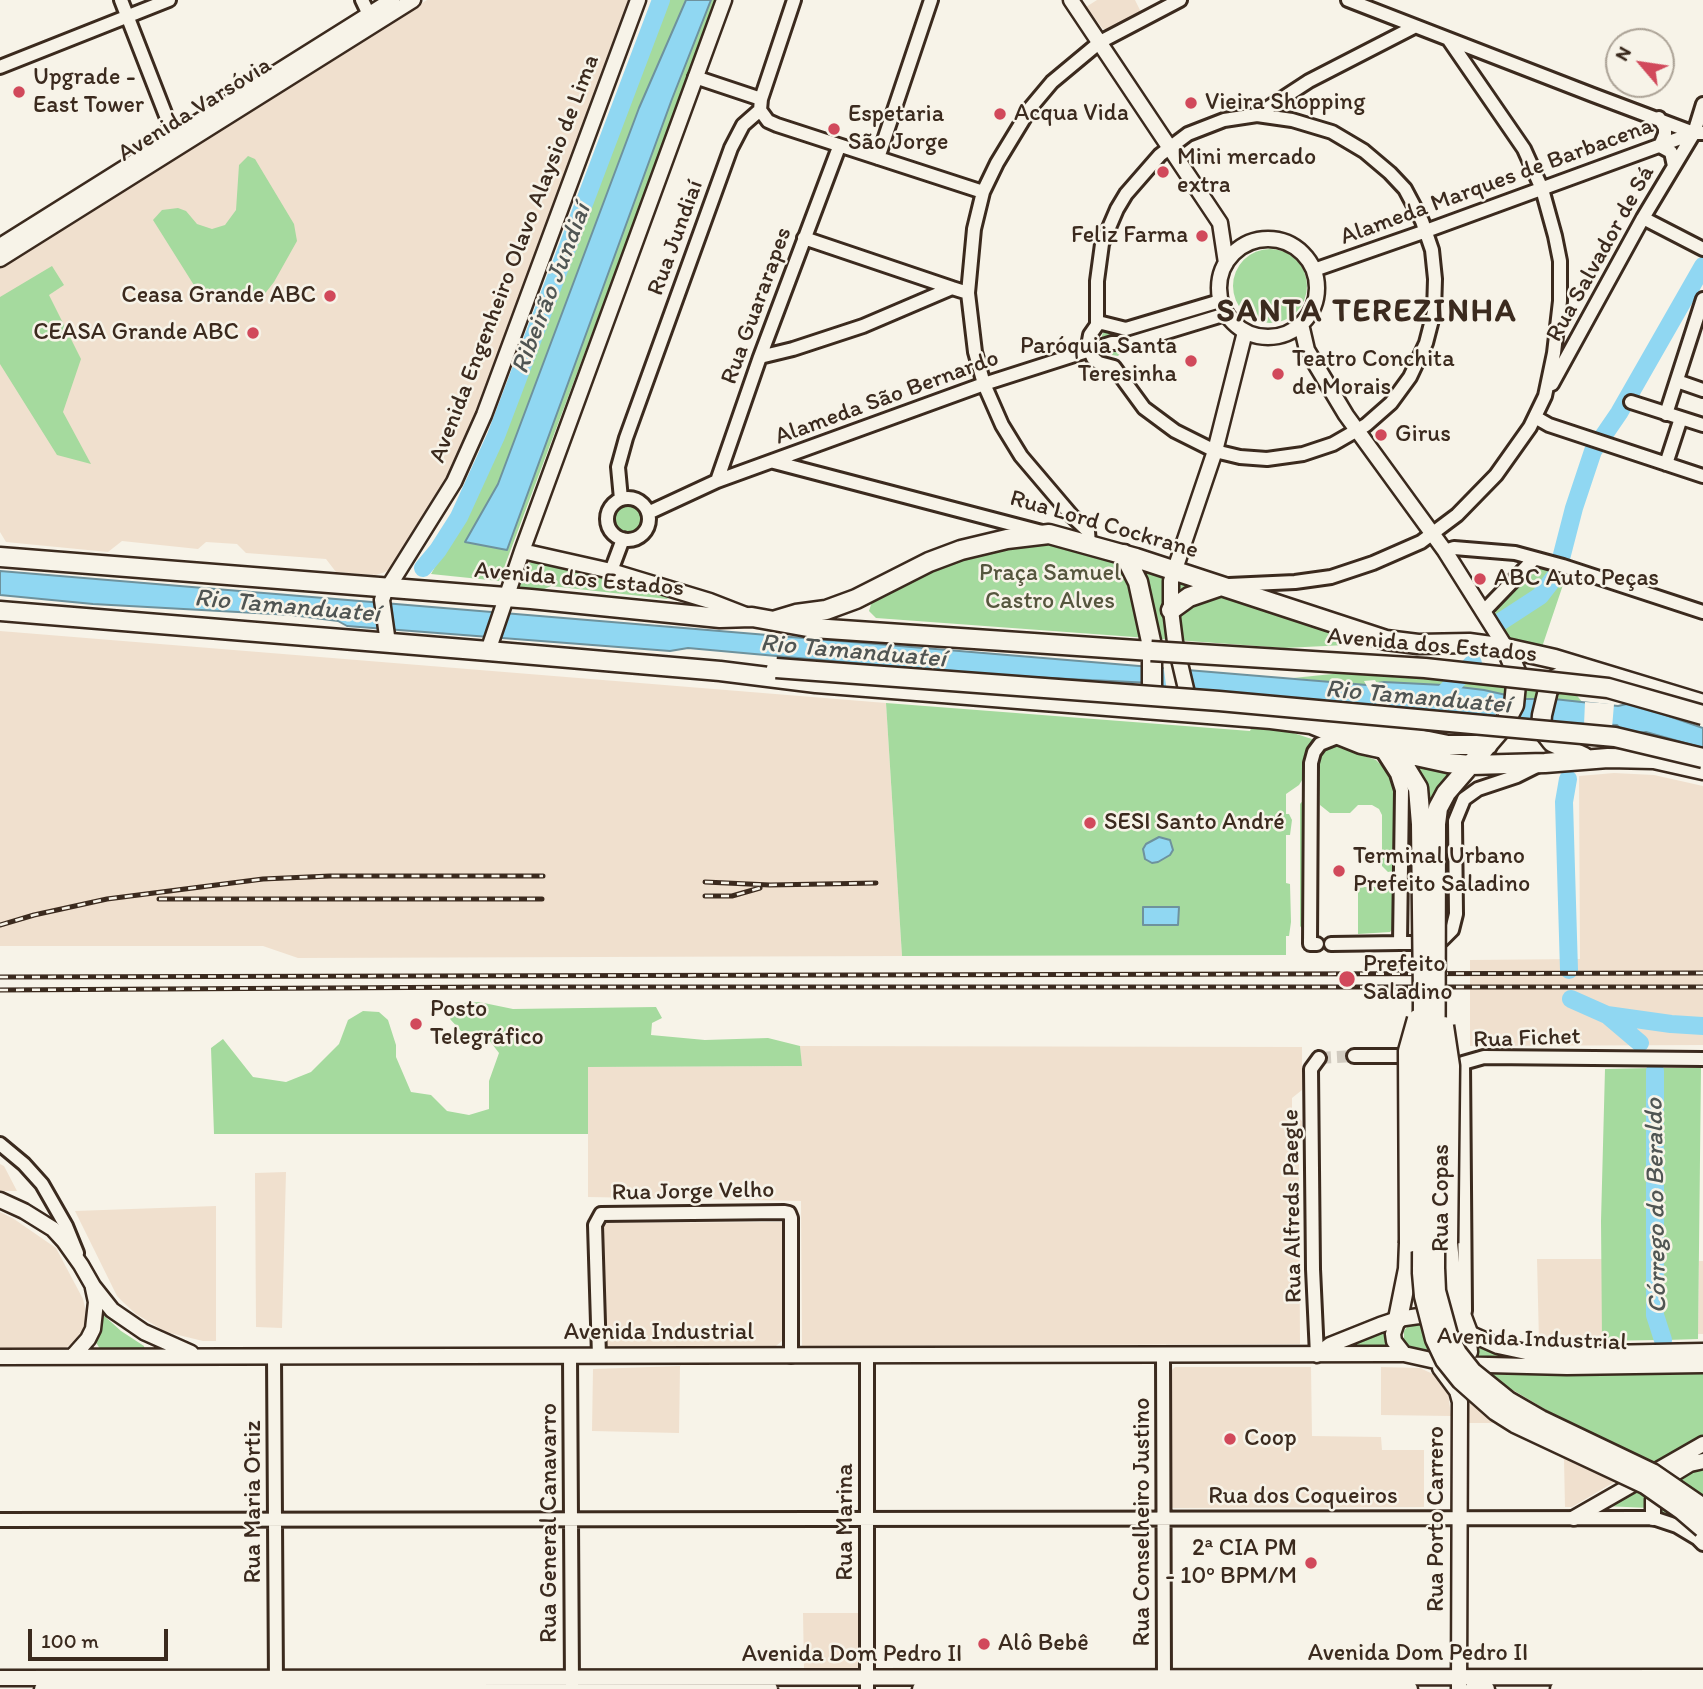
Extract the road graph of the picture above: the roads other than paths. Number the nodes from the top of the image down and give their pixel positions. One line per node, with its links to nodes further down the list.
1 (121, 0): 13 (street)
2 (169, 0): 13 (street)
3 (362, 0): 14 (street)
4 (392, 0): 14 (main road, Avenida Varsóvia)
5 (413, 0): 14 (main road, Avenida Varsóvia)
6 (638, 0): 84 (main road, Avenida Engenheiro Olavo Alaysio de Lima)
7 (724, 0): 19 (main road)
8 (794, 0): 21 (street, Rua Jundiaí)
9 (931, 0): 29 (street)
10 (1071, 0): 17 (main road)
11 (1180, 0): 17 (street)
12 (1349, 0): 15 (street)
13 (127, 16): 18 (street); 25 (street)
14 (371, 20): 25 (main road, Avenida Varsóvia)
15 (1414, 27): 16 (street); 22 (street)
16 (1449, 40): 23 (street); 31 (street)
17 (1100, 42): 28 (main road); 32 (street)
18 (0, 67)
19 (695, 77): 21 (street); 76 (main road)
20 (1703, 104): 24 (street, Rua Salvador de Sá)
21 (760, 105): 27 (street); 70 (street, Rua Jundiaí)
22 (1257, 115): 28 (street); 35 (street)
23 (1659, 118): 24 (street); 26 (street)
24 (1699, 133): 26 (street, Alameda Marques de Barbacena); 30 (street, Rua Salvador de Sá)
25 (176, 142): 38 (main road, Avenida Varsóvia); 40 (main road, Avenida Varsóvia)
26 (1660, 146): 30 (street); 31 (street, Alameda Marques de Barbacena)
27 (839, 147): 29 (street); 36 (street, Rua Guararapes)
28 (1169, 147): 34 (main road); 47 (street)
29 (878, 158): 32 (street)
30 (1674, 166): 33 (street, Rua Salvador de Sá)
31 (1542, 189): 35 (street, Alameda Marques de Barbacena); 58 (street)
32 (983, 192): 44 (street)
33 (1643, 218): 39 (street); 58 (street, Rua Salvador de Sá)
34 (1220, 223): 37 (main road); 41 (main road)
35 (1426, 231): 42 (street, Alameda Marques de Barbacena); 64 (street)
36 (804, 238): 43 (street); 54 (street, Rua Guararapes)
37 (1253, 241): 41 (main road); 42 (main road)
38 (0, 246)
39 (1703, 249)
40 (0, 259)
41 (1226, 263): 46 (main road)
42 (1314, 270): 48 (main road)
43 (952, 288): 44 (street); 54 (street)
44 (968, 293): 56 (street)
45 (1703, 299): 50 (street)
46 (1223, 307): 47 (street); 49 (main road); 53 (street, Alameda São Bernardo)
47 (1098, 322): 53 (street)
48 (1301, 324): 51 (main road); 52 (main road)
49 (1245, 332): 51 (main road); 65 (main road)
50 (1698, 332): 55 (street)
51 (1278, 336): 52 (main road)
52 (1307, 350): 64 (main road)
53 (1089, 351): 56 (street, Alameda São Bernardo); 65 (street)
54 (760, 357): 69 (street, Rua Guararapes)
55 (1676, 381): 57 (street); 60 (street)
56 (984, 384): 66 (street, Alameda São Bernardo); 75 (street)
57 (1703, 390)
58 (1545, 397): 61 (street)
59 (1631, 402): 60 (street)
60 (1666, 414): 62 (street)
61 (1535, 417): 67 (street); 73 (street)
62 (1681, 418): 63 (street); 67 (street)
63 (1703, 425)
64 (1358, 431): 65 (street); 73 (main road)
65 (1214, 452): 81 (main road)
66 (774, 462): 69 (street, Alameda São Bernardo); 72 (street, Rua Lord Cockrane)
67 (1666, 464): 68 (street)
68 (1703, 476)
69 (717, 481): 71 (street, Alameda São Bernardo)
70 (621, 499): 71 (street); 74 (street)
71 (648, 513): 74 (street)
72 (1049, 534): 75 (highway, Rua Lord Cockrane); 91 (highway)
73 (1433, 534): 77 (main road); 83 (street)
74 (623, 539): 82 (street)
75 (1089, 545): 78 (highway, Rua Lord Cockrane)
76 (522, 551): 82 (main road); 85 (main road)
77 (1445, 551): 80 (street); 88 (main road)
78 (1124, 554): 81 (highway, Rua Lord Cockrane); 101 (highway)
79 (0, 557): 84 (highway, Avenida dos Estados)
80 (1534, 558): 88 (street); 89 (street)
81 (1174, 570): 83 (highway, Rua Lord Cockrane); 86 (main road)
82 (611, 572): 90 (main road)
83 (1221, 586): 86 (highway); 94 (highway, Rua Lord Cockrane)
84 (385, 594): 85 (highway, Avenida dos Estados); 92 (main road)
85 (505, 604): 90 (highway, Avenida dos Estados); 95 (main road)
86 (1171, 610): 102 (main road)
87 (0, 611): 92 (highway)
88 (1484, 611): 96 (main road)
89 (1703, 612)
90 (752, 617): 91 (highway, Avenida dos Estados)
91 (776, 620): 103 (highway, Avenida dos Estados, bridge)
92 (387, 636): 95 (highway)
93 (1469, 643): 94 (highway, Avenida dos Estados); 96 (highway, Avenida dos Estados); 99 (highway)
94 (1418, 644)
95 (490, 645): 98 (highway)
96 (1506, 648): 97 (highway, Avenida dos Estados); 99 (highway)
97 (1589, 669): 100 (highway, Avenida dos Estados); 109 (highway)
98 (720, 671): 101 (highway); 108 (highway, bridge)
99 (1516, 674): 106 (highway)
100 (1703, 704)
101 (1146, 709): 102 (highway)
102 (1192, 713): 104 (highway)
103 (1703, 715)
104 (1311, 724): 105 (highway); 106 (highway)
105 (1340, 736): 107 (highway); 115 (street)
106 (1488, 744): 111 (highway)
107 (1389, 751): 111 (highway); 113 (highway); 114 (street)
108 (1703, 758)
109 (1587, 759): 110 (highway); 112 (highway)
110 (1545, 762): 111 (highway); 114 (street)
111 (1471, 765): 113 (highway)
112 (1703, 770)
113 (1428, 824): 117 (highway, bridge)
114 (1400, 943): 116 (street)
115 (1317, 944)
116 (1331, 944)
117 (1430, 996): 128 (highway, bridge); 129 (highway, bridge); 147 (highway, bridge); 156 (highway, bridge)
118 (1354, 1056): 121 (street, Rua Fichet)
119 (1319, 1058): 132 (street, Rua Alfreds Paegle)
120 (1703, 1059): 121 (street, Rua Fichet)
121 (1463, 1063): 129 (street, Rua Copas)
122 (0, 1144): 123 (street)
123 (50, 1196): 125 (street); 126 (street)
124 (0, 1200): 125 (main road)
125 (46, 1223): 126 (main road)
126 (82, 1265): 127 (main road)
127 (93, 1286): 140 (main road); 141 (main road)
128 (1398, 1318): 129 (main road, Avenida Industrial); 131 (main road); 132 (main road, Avenida Industrial)
129 (1468, 1333): 130 (main road, Avenida Industrial); 143 (main road)
130 (1703, 1351)
131 (1404, 1354): 132 (main road, Avenida Industrial); 142 (main road, Avenida Industrial)
132 (1317, 1355): 138 (main road, Avenida Industrial)
133 (274, 1356): 134 (main road, Avenida Industrial); 141 (main road, Avenida Industrial); 155 (street, Rua Maria Ortiz)
134 (570, 1356): 135 (main road, Avenida Industrial); 152 (street, Rua General Canavarro)
135 (599, 1356): 136 (main road, Avenida Industrial); 136 (street, Rua Jorge Velho)
136 (792, 1356): 137 (main road, Avenida Industrial)
137 (867, 1356): 138 (main road, Avenida Industrial); 153 (street, Rua Marina)
138 (1163, 1356): 148 (street, Rua Conselheiro Justino)
139 (0, 1357): 140 (main road, Avenida Industrial)
140 (72, 1357): 141 (main road, Avenida Industrial)
141 (199, 1357)
142 (1430, 1361): 143 (main road, Avenida Industrial); 149 (main road, Rua Porto Carrero)
143 (1461, 1364): 144 (main road, Avenida Industrial)
144 (1703, 1365)
145 (1703, 1444): 150 (main road)
146 (1703, 1461): 151 (main road)
147 (1703, 1508)
148 (1163, 1518): 149 (street, Rua dos Coqueiros); 153 (street, Rua dos Coqueiros); 166 (street, Rua Conselheiro Justino)
149 (1460, 1518): 150 (street, Rua dos Coqueiros); 162 (main road, Rua Porto Carrero)
150 (1574, 1518): 151 (street, Rua dos Coqueiros)
151 (1653, 1518): 157 (street)
152 (571, 1519): 153 (street, Rua dos Coqueiros); 155 (street, Rua dos Coqueiros); 165 (street, Rua General Canavarro)
153 (867, 1519): 161 (street, Rua Marina)
154 (0, 1520): 155 (street, Rua dos Coqueiros)
155 (276, 1520): 164 (street, Rua Maria Ortiz)
156 (1703, 1528)
157 (1703, 1544)
158 (1703, 1669): 167 (main road)
159 (1703, 1677): 163 (main road, Avenida Dom Pedro II)
160 (0, 1678): 164 (main road, Avenida Dom Pedro II)
161 (867, 1683): 165 (main road, Avenida Dom Pedro II); 166 (main road, Avenida Dom Pedro II)
162 (1459, 1683): 166 (main road, Avenida Dom Pedro II); 167 (main road, Avenida Dom Pedro II)
163 (1605, 1683): 167 (main road, Avenida Dom Pedro II); 168 (main road, Avenida Dom Pedro II)
164 (276, 1685): 165 (main road, Avenida Dom Pedro II); 169 (main road, Avenida Dom Pedro II)
165 (572, 1685): 170 (main road, Avenida Dom Pedro II)
166 (1164, 1685): 171 (main road, Avenida Dom Pedro II); 172 (main road, Avenida Dom Pedro II)
167 (1573, 1685): 175 (main road, Avenida Dom Pedro II)
168 (1703, 1688)
169 (42, 1689)
170 (770, 1689)
171 (920, 1689)
172 (1410, 1689)
173 (1472, 1689): 174 (main road, Avenida Dom Pedro II)
174 (1487, 1689)
175 (1558, 1689)

